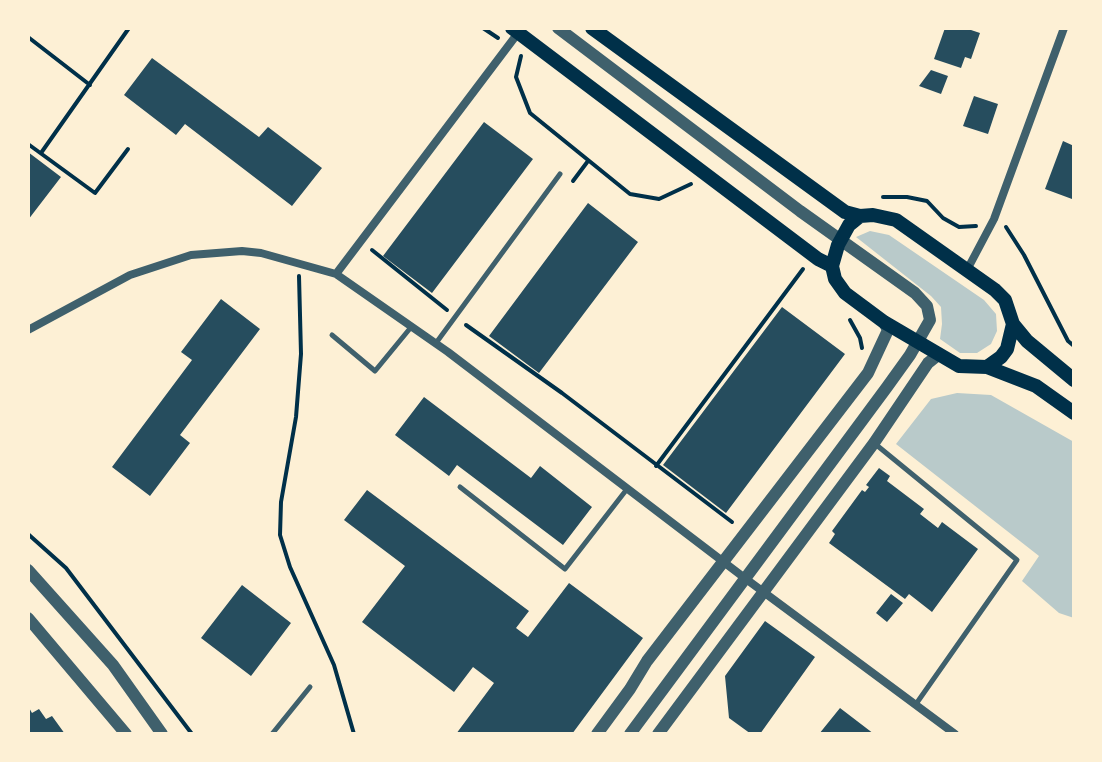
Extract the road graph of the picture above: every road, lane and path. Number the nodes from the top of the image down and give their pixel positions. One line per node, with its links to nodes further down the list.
1 (129, 28): 11 (path)
2 (483, 28): 8 (path)
3 (558, 28): 21 (street)
4 (592, 28): 19 (main road)
5 (1064, 28): 25 (street)
6 (515, 30): 8 (street); 24 (main road)
7 (28, 37): 11 (path)
8 (507, 45): 9 (path); 22 (street)
9 (521, 55): 10 (path); 16 (path)
10 (533, 64)
11 (90, 85): 14 (path)
12 (28, 144): 14 (path)
13 (128, 149): 14 (path)
14 (41, 153)
15 (560, 174): 29 (lane)
16 (701, 191)
17 (882, 197): 18 (path)
18 (985, 215)
19 (860, 216): 21 (main road); 25 (main road)
20 (1004, 224): 37 (path)
21 (840, 240): 24 (main road); 35 (street)
22 (361, 241): 26 (street); 29 (path)
23 (298, 263): 26 (street); 33 (street); 60 (path)
24 (832, 266): 30 (main road)
25 (967, 270): 31 (main road)
26 (336, 274): 32 (street)
27 (812, 274): 44 (path)
28 (841, 311): 40 (path)
29 (455, 317): 36 (lane); 44 (path)
30 (884, 322): 35 (main road); 40 (street)
31 (1013, 324): 39 (main road); 41 (main road)
32 (412, 326): 34 (lane); 36 (street)
33 (28, 330)
34 (332, 335)
35 (917, 340): 38 (main road); 51 (street)
36 (436, 343): 46 (street)
37 (1074, 346)
38 (938, 355): 39 (main road); 43 (street)
39 (987, 367): 42 (main road)
40 (868, 373): 47 (street)
41 (1074, 380)
42 (1074, 413)
43 (874, 443): 52 (street); 55 (lane)
44 (656, 466): 47 (path)
45 (460, 487): 46 (lane)
46 (627, 488): 49 (street)
47 (747, 533): 49 (street)
48 (28, 534): 58 (path)
49 (723, 561): 51 (street); 61 (street)
50 (28, 570): 57 (street)
51 (746, 579): 52 (street); 62 (street)
52 (765, 593): 55 (street); 63 (street)
53 (28, 618): 56 (street)
54 (310, 687): 59 (lane)
55 (916, 705): 64 (street)
56 (126, 734)
57 (162, 734)
58 (192, 734)
59 (272, 734)
60 (354, 734)
61 (597, 734)
62 (630, 734)
63 (658, 734)
64 (955, 734)

